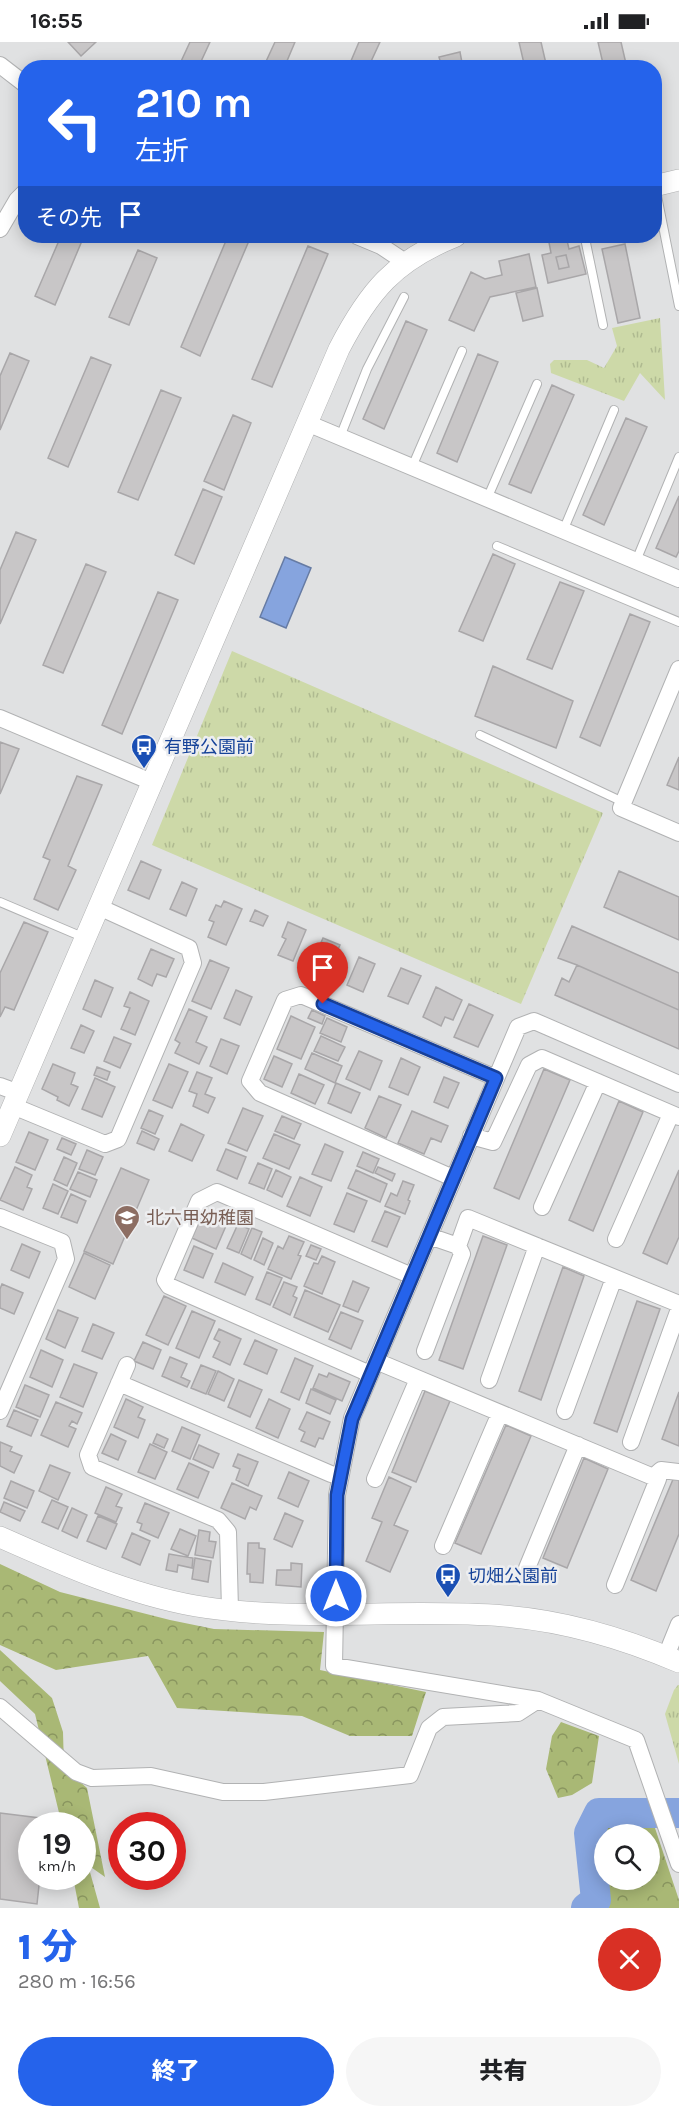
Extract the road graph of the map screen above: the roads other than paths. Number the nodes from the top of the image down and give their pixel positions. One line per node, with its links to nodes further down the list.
1 (0, 65): 2 (street)
2 (18, 79)
3 (679, 180): 4 (street)
4 (662, 184)
5 (18, 199): 6 (street)
6 (0, 229)
7 (662, 239): 13 (lane)
8 (374, 243): 11 (street)
9 (439, 243): 11 (street)
10 (586, 243): 14 (lane)
11 (405, 262): 18 (street)
12 (405, 297): 19 (lane)
13 (679, 306)
14 (603, 326)
15 (462, 351): 21 (lane)
16 (537, 384): 22 (lane)
17 (614, 410): 23 (lane)
18 (307, 423): 19 (street); 31 (street)
19 (340, 437): 21 (street)
20 (679, 457): 25 (lane)
21 (412, 467): 22 (street)
22 (487, 499): 23 (street)
23 (563, 531): 25 (street)
24 (497, 546): 27 (lane)
25 (636, 561): 26 (street)
26 (679, 579)
27 (679, 622)
28 (679, 669): 32 (street)
29 (0, 718): 31 (street)
30 (480, 735): 32 (lane)
31 (154, 783): 35 (street)
32 (623, 802): 33 (street)
33 (679, 833)
34 (0, 902): 36 (lane)
35 (99, 907): 36 (street); 40 (street)
36 (86, 939): 40 (street)
37 (496, 1078): 39 (street); 43 (street); 44 (street)
38 (598, 1082): 41 (street); 43 (street); 45 (street)
39 (679, 1084)
40 (11, 1095): 42 (street)
41 (675, 1115): 48 (street)
42 (0, 1136)
43 (471, 1136): 44 (street)
44 (453, 1178): 47 (street)
45 (542, 1207)
46 (0, 1217): 62 (street)
47 (429, 1236): 49 (street); 51 (street)
48 (616, 1239)
49 (458, 1246): 50 (street); 55 (street)
50 (537, 1246): 52 (street); 59 (street)
51 (412, 1276): 57 (street); 57 (street)
52 (614, 1278): 53 (street); 61 (street)
53 (679, 1304)
54 (679, 1309): 64 (street)
55 (426, 1351)
56 (127, 1365): 60 (street)
57 (373, 1368): 58 (street); 67 (street)
58 (418, 1379): 63 (street); 69 (street)
59 (489, 1380)
60 (119, 1383): 67 (street); 74 (street)
61 (565, 1411)
62 (0, 1412)
63 (500, 1413): 65 (street); 71 (street)
64 (631, 1442)
65 (578, 1445): 68 (street); 72 (street)
66 (679, 1472): 68 (street)
67 (340, 1476): 75 (street)
68 (653, 1477): 73 (street)
69 (375, 1479)
70 (0, 1537): 74 (street)
71 (443, 1546)
72 (527, 1568)
73 (615, 1586)
74 (230, 1610): 75 (street)
75 (336, 1614): 77 (street); 78 (street)
76 (679, 1623): 77 (street)
77 (673, 1659)
78 (538, 1700): 79 (street); 80 (street)
79 (0, 1707)
80 (679, 1864)

